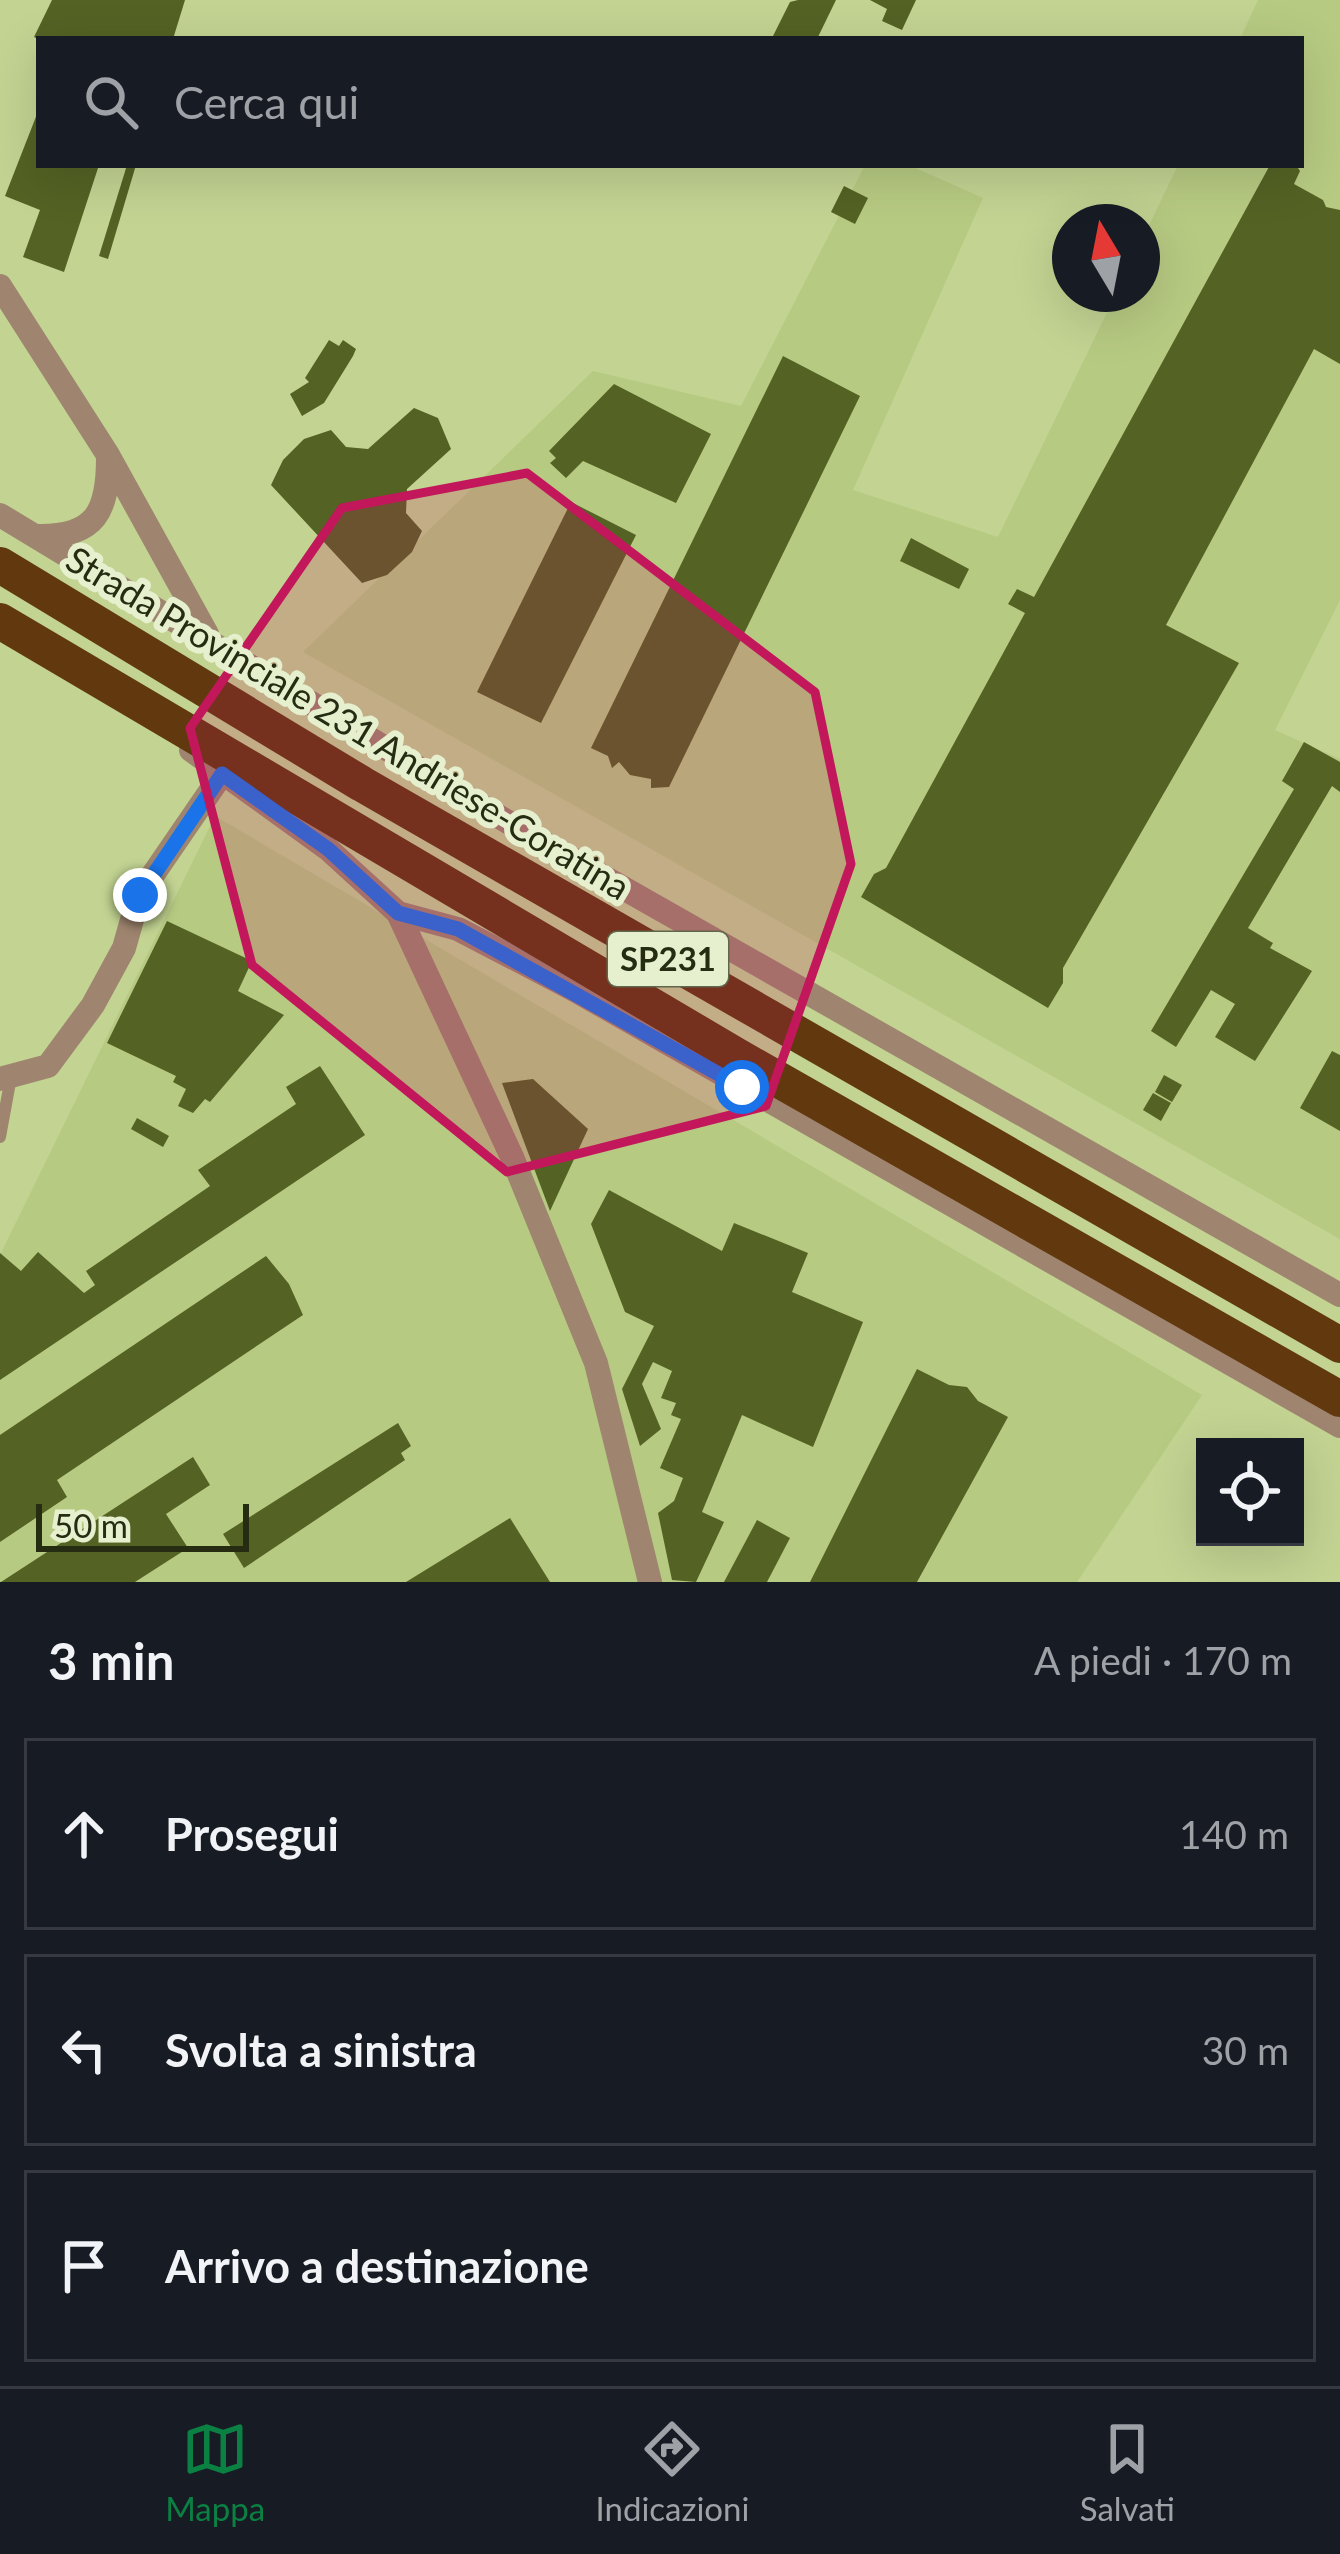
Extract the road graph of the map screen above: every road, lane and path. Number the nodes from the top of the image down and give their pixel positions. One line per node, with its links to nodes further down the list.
1 (0, 286): 2 (street)
2 (108, 455): 4 (street); 7 (street)
3 (0, 515): 4 (street, SP231)
4 (32, 536): 7 (street, SP231)
5 (0, 566): 14 (highway, Strada Provinciale 231 Andriese-Coratina / SP231)
6 (0, 621): 8 (highway, SP231)
7 (208, 636): 13 (street, SP231)
8 (55, 654): 9 (street); 15 (highway, SP231)
9 (222, 774): 10 (street); 11 (street)
10 (398, 913): 16 (street); 17 (street)
11 (6, 1077): 12 (lane)
12 (0, 1137)
13 (1340, 1295)
14 (1340, 1345)
15 (1340, 1399)
16 (1340, 1426)
17 (650, 1582)

